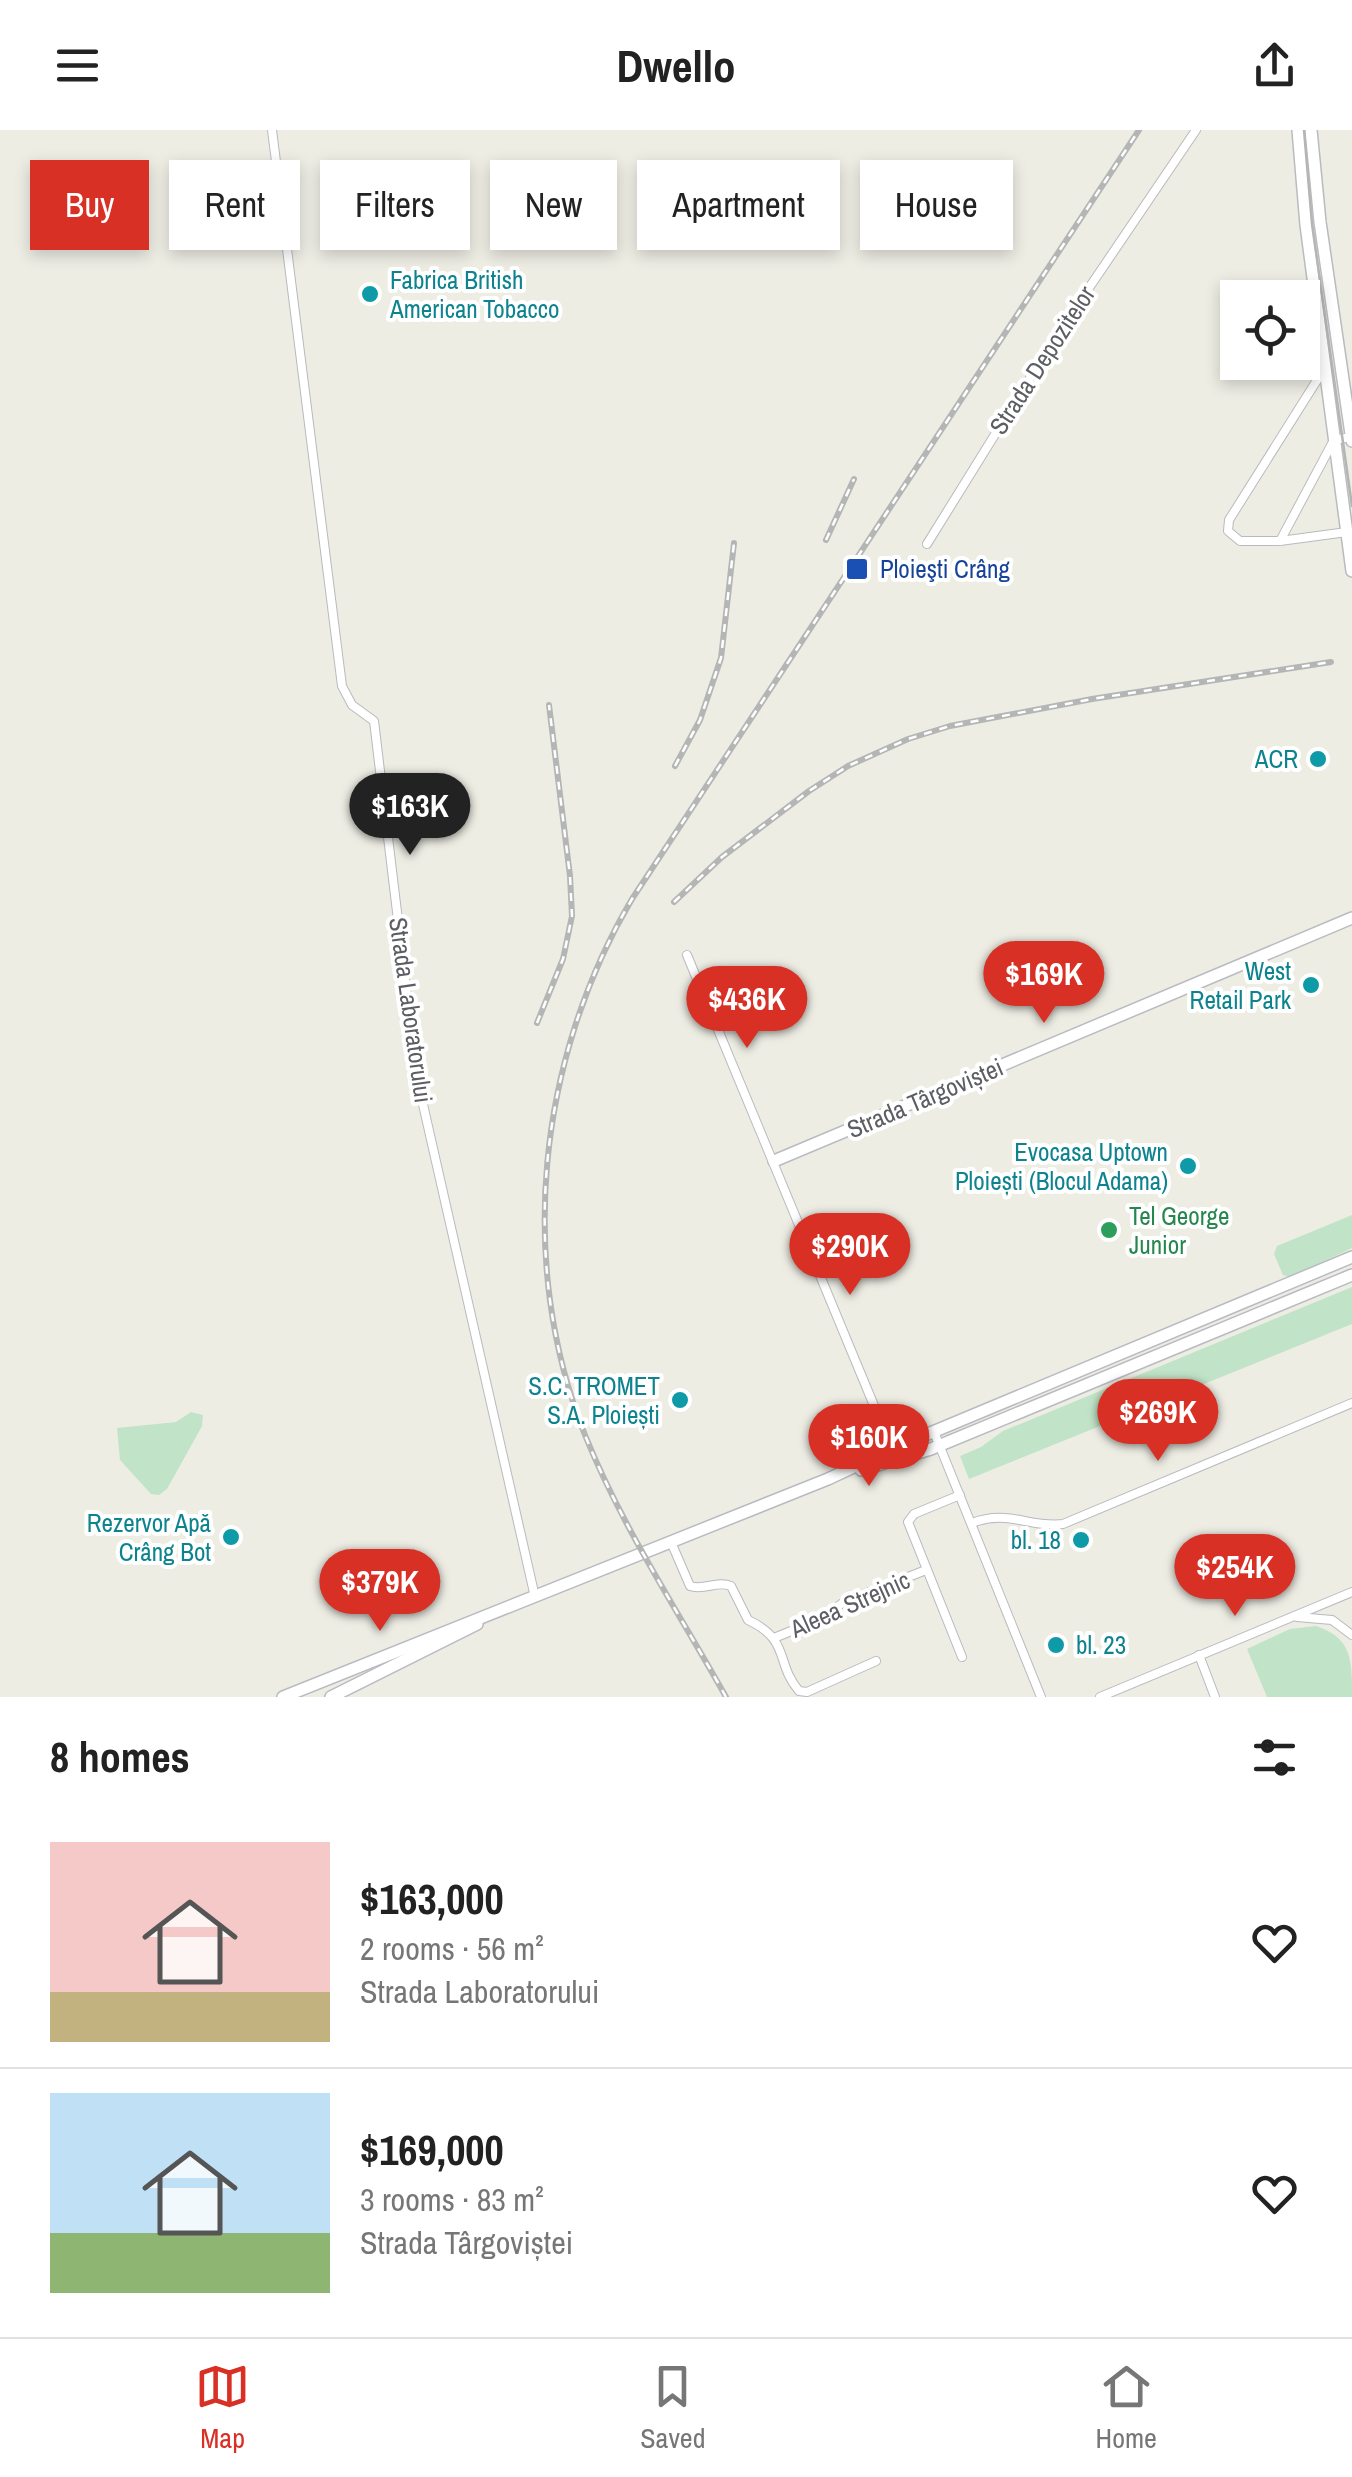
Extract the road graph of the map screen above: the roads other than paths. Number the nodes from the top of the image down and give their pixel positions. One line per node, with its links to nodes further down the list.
1 (272, 130): 26 (street, Strada Laboratorului)
2 (1196, 130): 10 (street, Strada Depozitelor)
3 (1298, 130): 5 (main road)
4 (1311, 130): 6 (main road)
5 (1324, 370): 7 (main road); 9 (street)
6 (1352, 439): 7 (street)
7 (1334, 440): 8 (main road); 9 (street)
8 (1349, 531): 9 (street); 11 (main road)
9 (1280, 541)
10 (927, 544)
11 (1352, 571)
12 (1352, 918): 14 (main road, Strada Târgoviștei)
13 (688, 955): 14 (street)
14 (774, 1161): 20 (street)
15 (1352, 1257): 18 (main road)
16 (1352, 1275): 19 (main road)
17 (1352, 1403): 22 (street)
18 (934, 1432): 19 (street); 20 (main road)
19 (940, 1446): 20 (main road); 21 (street)
20 (894, 1454): 23 (main road)
21 (960, 1495): 22 (street); 24 (street, Aleea Strejnic)
22 (972, 1523): 37 (street)
23 (671, 1542): 26 (main road); 30 (street, Aleea Strejnic)
24 (926, 1570): 30 (street, Aleea Strejnic); 32 (street, Aleea Strejnic)
25 (1352, 1592): 28 (street)
26 (535, 1597): 27 (main road)
27 (493, 1614): 35 (main road); 36 (main road)
28 (1286, 1618): 29 (street); 31 (street)
29 (1352, 1635)
30 (774, 1638): 34 (street, Aleea Strejnic)
31 (1198, 1655): 38 (street); 39 (street)
32 (962, 1657)
33 (876, 1661): 34 (street, Aleea Strejnic)
34 (803, 1695)
35 (283, 1697)
36 (331, 1697)
37 (1042, 1697)
38 (1100, 1697)
39 (1216, 1697)

